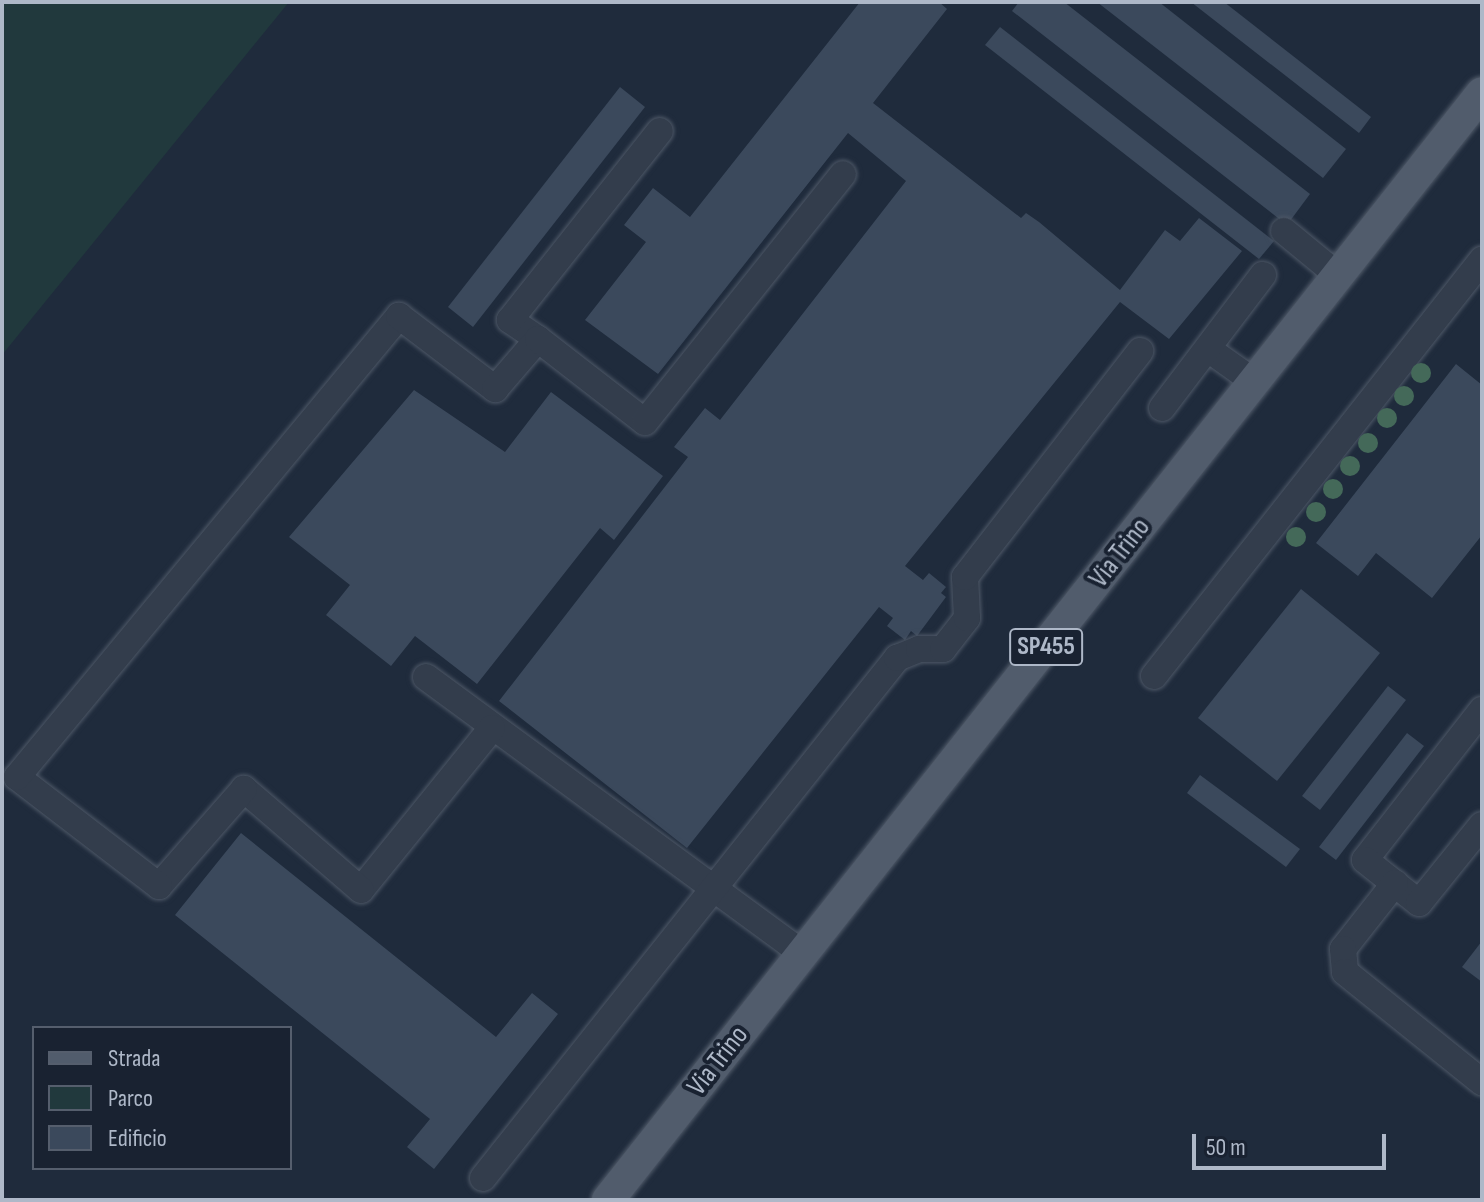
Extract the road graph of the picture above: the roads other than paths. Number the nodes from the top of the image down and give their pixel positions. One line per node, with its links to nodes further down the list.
1 (1482, 93): 7 (main road, Via Trino / SP455)
2 (660, 131): 8 (street)
3 (843, 174): 8 (street)
4 (1284, 231): 7 (street)
5 (1482, 260): 13 (street)
6 (1263, 275): 9 (street)
7 (1340, 277): 11 (main road, Via Trino / SP455)
8 (538, 339): 16 (street)
9 (1208, 349): 11 (street); 12 (street)
10 (1140, 351): 19 (street)
11 (1256, 383): 20 (main road, Via Trino / SP455)
12 (1162, 408)
13 (1154, 676)
14 (426, 677): 16 (street)
15 (1482, 710): 18 (street)
16 (492, 728): 19 (street)
17 (1482, 825): 18 (street)
18 (1395, 883): 21 (street)
19 (712, 888): 20 (street); 22 (street)
20 (803, 954): 23 (main road, Via Trino / SP455)
21 (1482, 1082)
22 (483, 1178)
23 (608, 1200)

